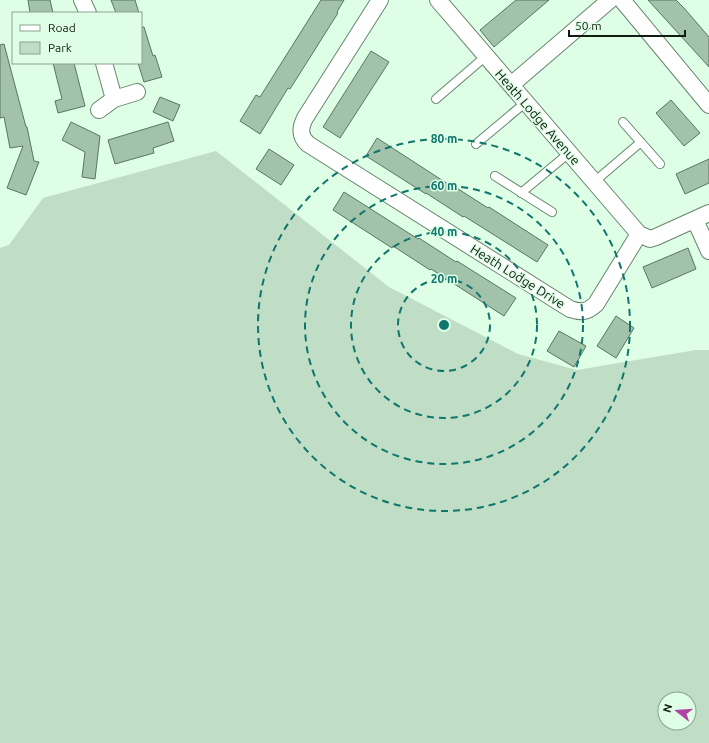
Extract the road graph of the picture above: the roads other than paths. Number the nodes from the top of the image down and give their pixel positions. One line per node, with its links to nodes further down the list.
1 (82, 0): 6 (street)
2 (380, 0): 26 (street, Heath Lodge Drive)
3 (438, 0): 7 (street, Heath Lodge Avenue)
4 (610, 0): 9 (street)
5 (622, 0): 14 (street)
6 (88, 12)
7 (486, 56): 9 (street, Heath Lodge Avenue); 12 (lane)
8 (104, 64): 11 (street)
9 (512, 85): 13 (street, Heath Lodge Avenue)
10 (137, 92): 11 (street)
11 (114, 99): 15 (street)
12 (436, 99)
13 (526, 102): 18 (lane); 19 (street, Heath Lodge Avenue)
14 (709, 105)
15 (98, 110)
16 (623, 122): 17 (lane)
17 (641, 142): 20 (lane); 22 (lane)
18 (476, 144)
19 (569, 153): 22 (street, Heath Lodge Avenue); 23 (lane)
20 (660, 164)
21 (495, 176): 23 (lane)
22 (594, 182): 26 (street, Heath Lodge Avenue)
23 (521, 193): 24 (lane)
24 (552, 212)
25 (702, 216): 26 (street); 27 (street)
26 (639, 234)
27 (709, 251)

